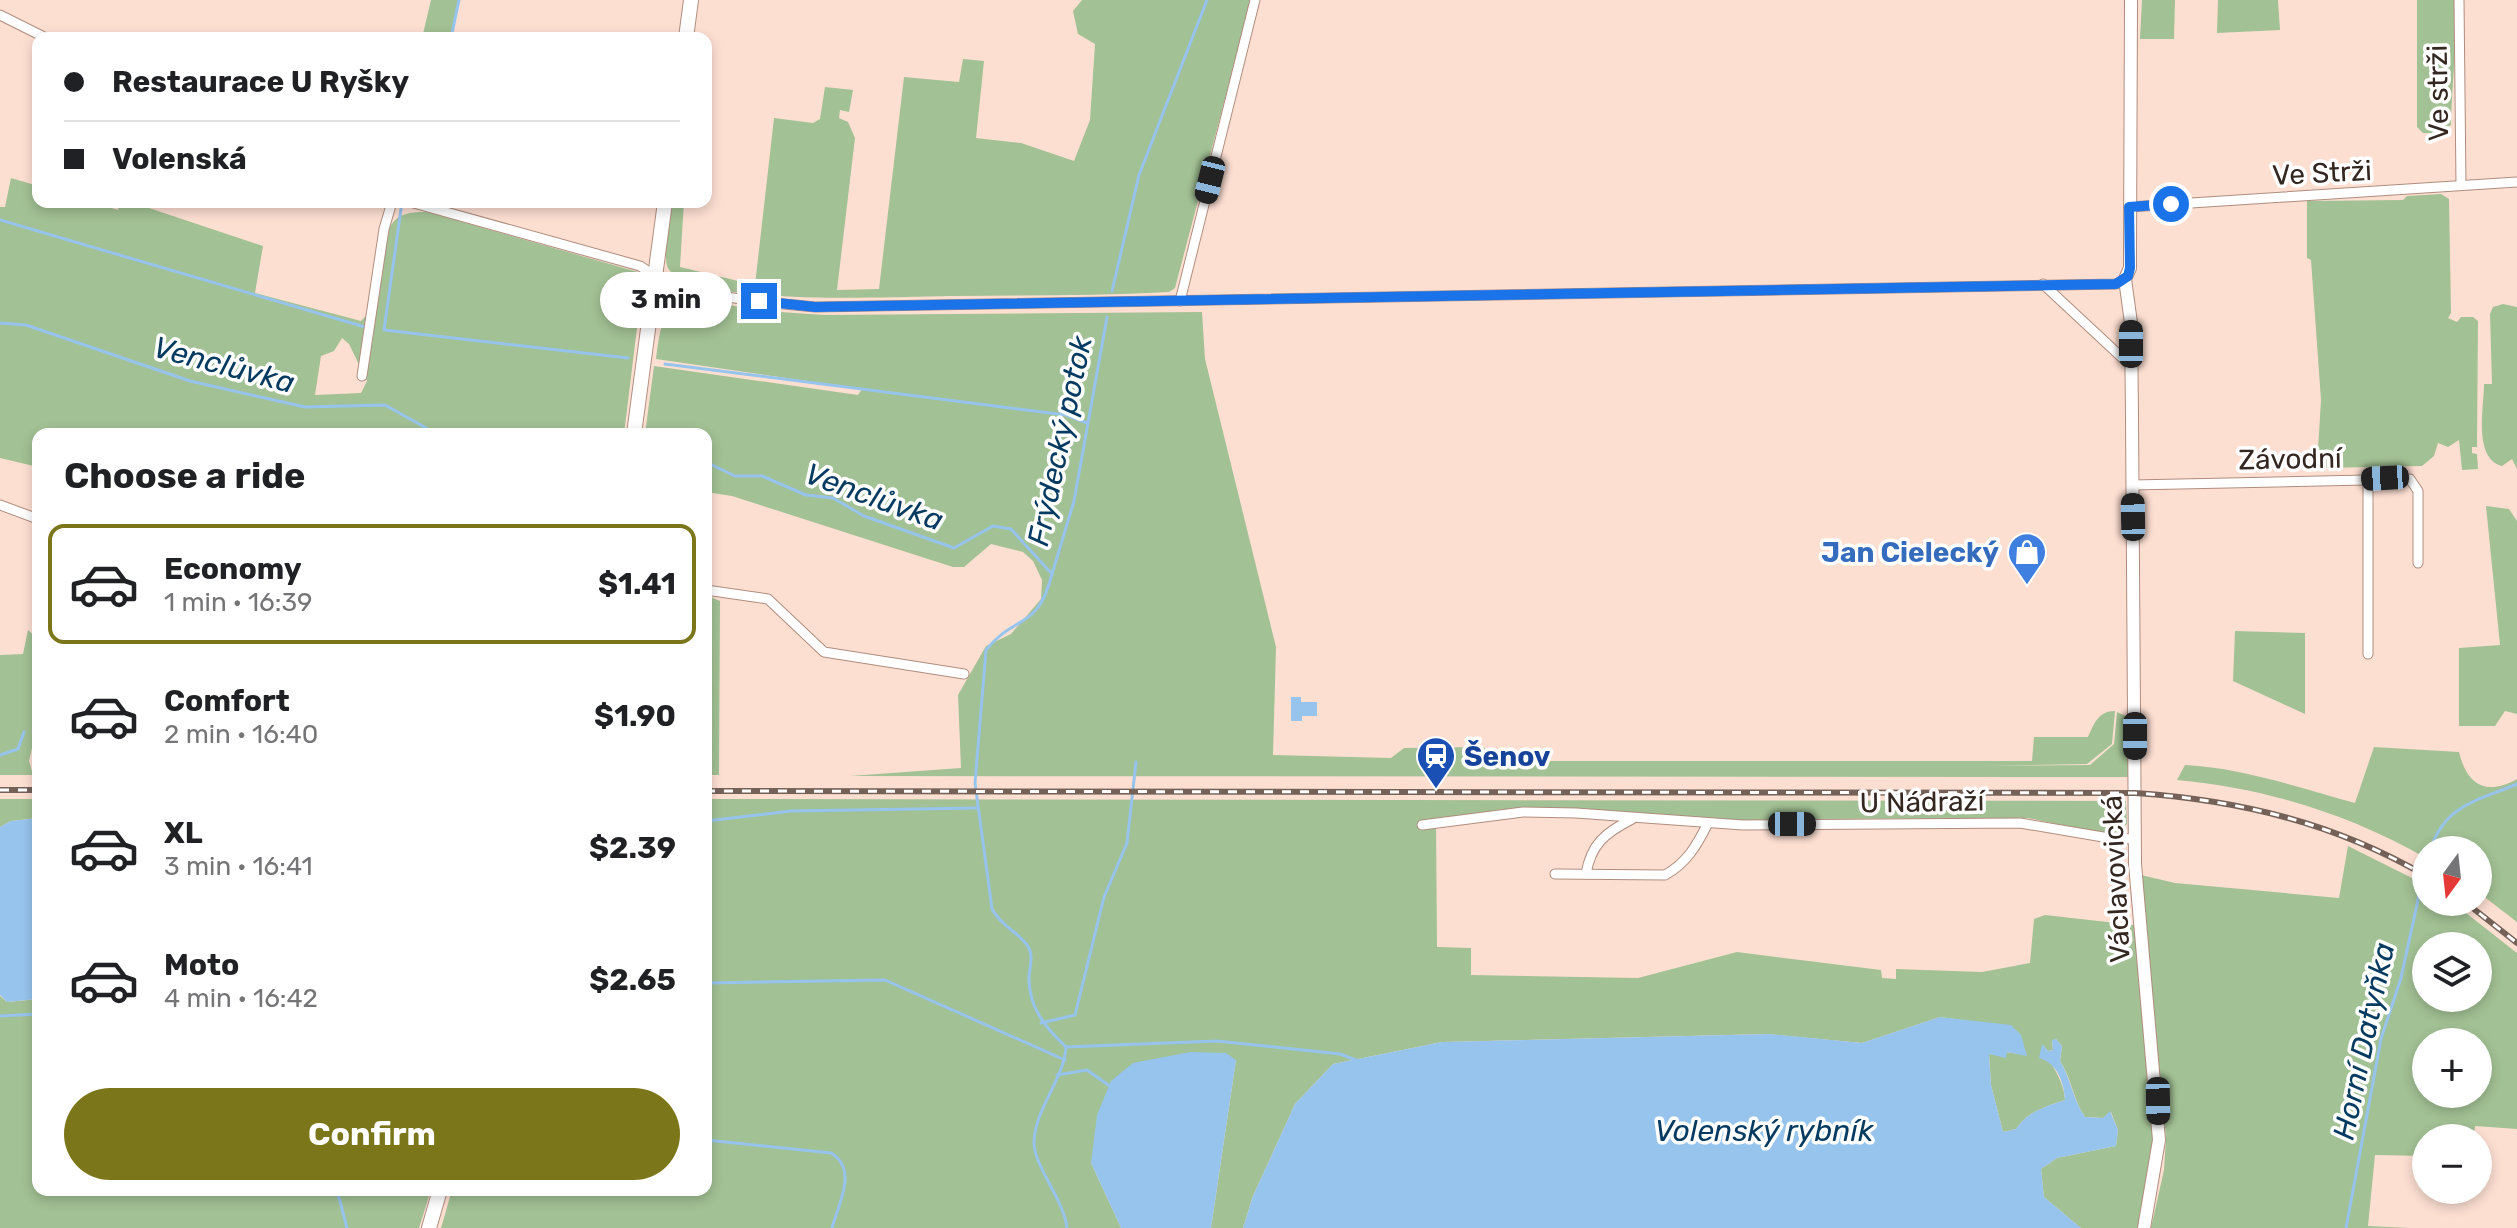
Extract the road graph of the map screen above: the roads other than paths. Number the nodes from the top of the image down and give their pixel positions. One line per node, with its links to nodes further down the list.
1 (691, 0): 7 (main road)
2 (1255, 0): 18 (street)
3 (2131, 0): 10 (street, Václavovická)
4 (2459, 0): 9 (street, Ve strži)
5 (0, 15): 6 (street)
6 (34, 32)
7 (687, 32)
8 (2517, 182): 9 (street, Ve Strži)
9 (2461, 185): 10 (street, Ve Strži)
10 (2129, 207): 15 (street, Václavovická)
11 (390, 208): 21 (street)
12 (432, 208): 14 (street)
13 (664, 208): 14 (main road)
14 (655, 277): 17 (street); 19 (main road)
15 (2125, 279): 16 (street); 20 (street, Václavovická)
16 (2043, 284): 18 (street); 20 (street)
17 (693, 288): 18 (street); 19 (street)
18 (1180, 301)
19 (652, 302): 22 (main road)
20 (2131, 366): 24 (street, Václavovická)
21 (362, 376)
22 (635, 428)
23 (2368, 479): 24 (street, Závodní); 27 (street, Závodní); 29 (street)
24 (2132, 485): 34 (street, Václavovická)
25 (0, 505): 26 (street)
26 (32, 517)
27 (2418, 563)
28 (712, 591): 30 (street)
29 (2368, 654)
30 (964, 674)
31 (1632, 819): 32 (street, U Nádraží); 33 (street, U Nádraží); 36 (street)
32 (1708, 823): 34 (street, U Nádraží); 36 (street)
33 (1422, 825)
34 (2135, 839): 39 (street, Václavovická)
35 (1555, 874): 36 (street)
36 (1586, 874)
37 (438, 1196): 38 (main road)
38 (429, 1228)
39 (2144, 1228)

